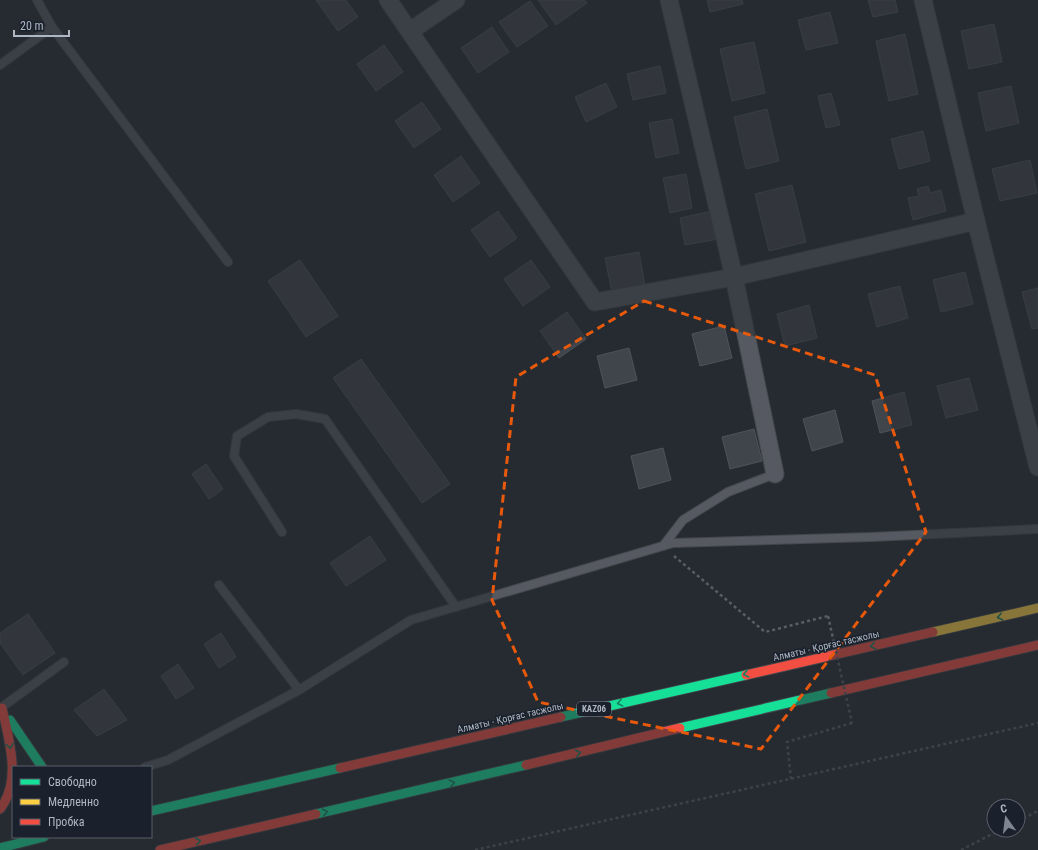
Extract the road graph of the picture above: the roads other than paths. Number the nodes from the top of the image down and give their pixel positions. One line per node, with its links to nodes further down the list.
1 (37, 0): 6 (lane)
2 (388, 0): 7 (street)
3 (456, 0): 7 (street)
4 (669, 0): 11 (street)
5 (923, 0): 9 (street)
6 (52, 27): 8 (lane); 10 (lane)
7 (410, 32): 11 (street)
8 (0, 65)
9 (976, 221): 11 (street); 12 (street)
10 (228, 262)
11 (734, 277): 13 (street)
12 (1038, 467)
13 (775, 474): 16 (lane)
14 (1038, 529): 16 (lane)
15 (282, 532): 18 (lane)
16 (663, 546): 18 (lane)
17 (219, 585): 22 (lane)
18 (456, 607): 22 (lane)
19 (1038, 608): 28 (highway, Алматы - Қорғас тасжолы / KAZ06, one-way to 28)
20 (1038, 645): 26 (highway, one-way to 20)
21 (64, 662): 23 (lane)
22 (299, 690): 25 (lane)
23 (2, 708): 24 (highway); 29 (highway, one-way to 29)
24 (41, 766)
25 (148, 766)
26 (401, 794): 30 (highway); 34 (highway, one-way to 26)
27 (162, 799): 28 (highway)
28 (188, 802): 31 (highway, Алматы - Қорғас тасжолы / KAZ06)
29 (0, 809)
30 (377, 809)
31 (152, 811)
32 (40, 838): 33 (highway)
33 (0, 848)
34 (160, 850)

